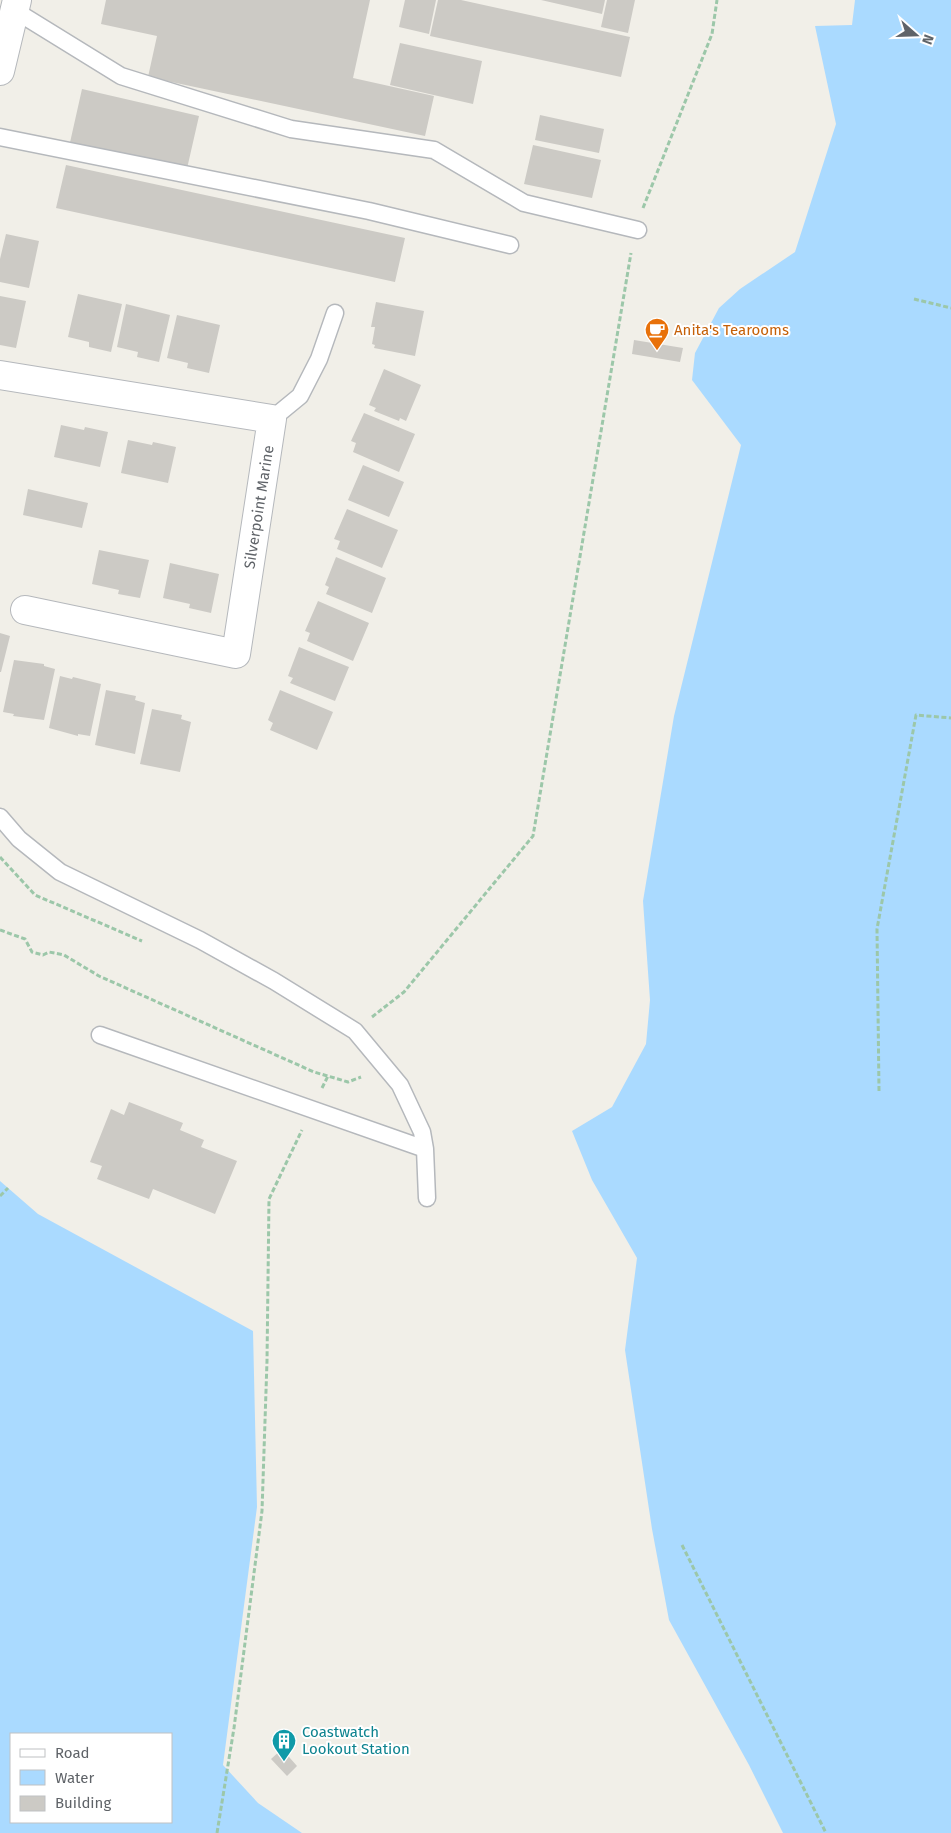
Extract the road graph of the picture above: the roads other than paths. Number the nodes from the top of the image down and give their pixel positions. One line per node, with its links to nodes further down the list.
1 (10, 5): 2 (street); 4 (lane)
2 (0, 71)
3 (0, 137): 5 (lane)
4 (638, 230)
5 (510, 245)
6 (335, 313): 8 (lane)
7 (0, 375): 8 (street)
8 (272, 419): 9 (street, Silverpoint Marine)
9 (25, 610)
10 (0, 817): 12 (lane)
11 (100, 1035): 12 (lane)
12 (425, 1149): 13 (lane)
13 (427, 1198)

